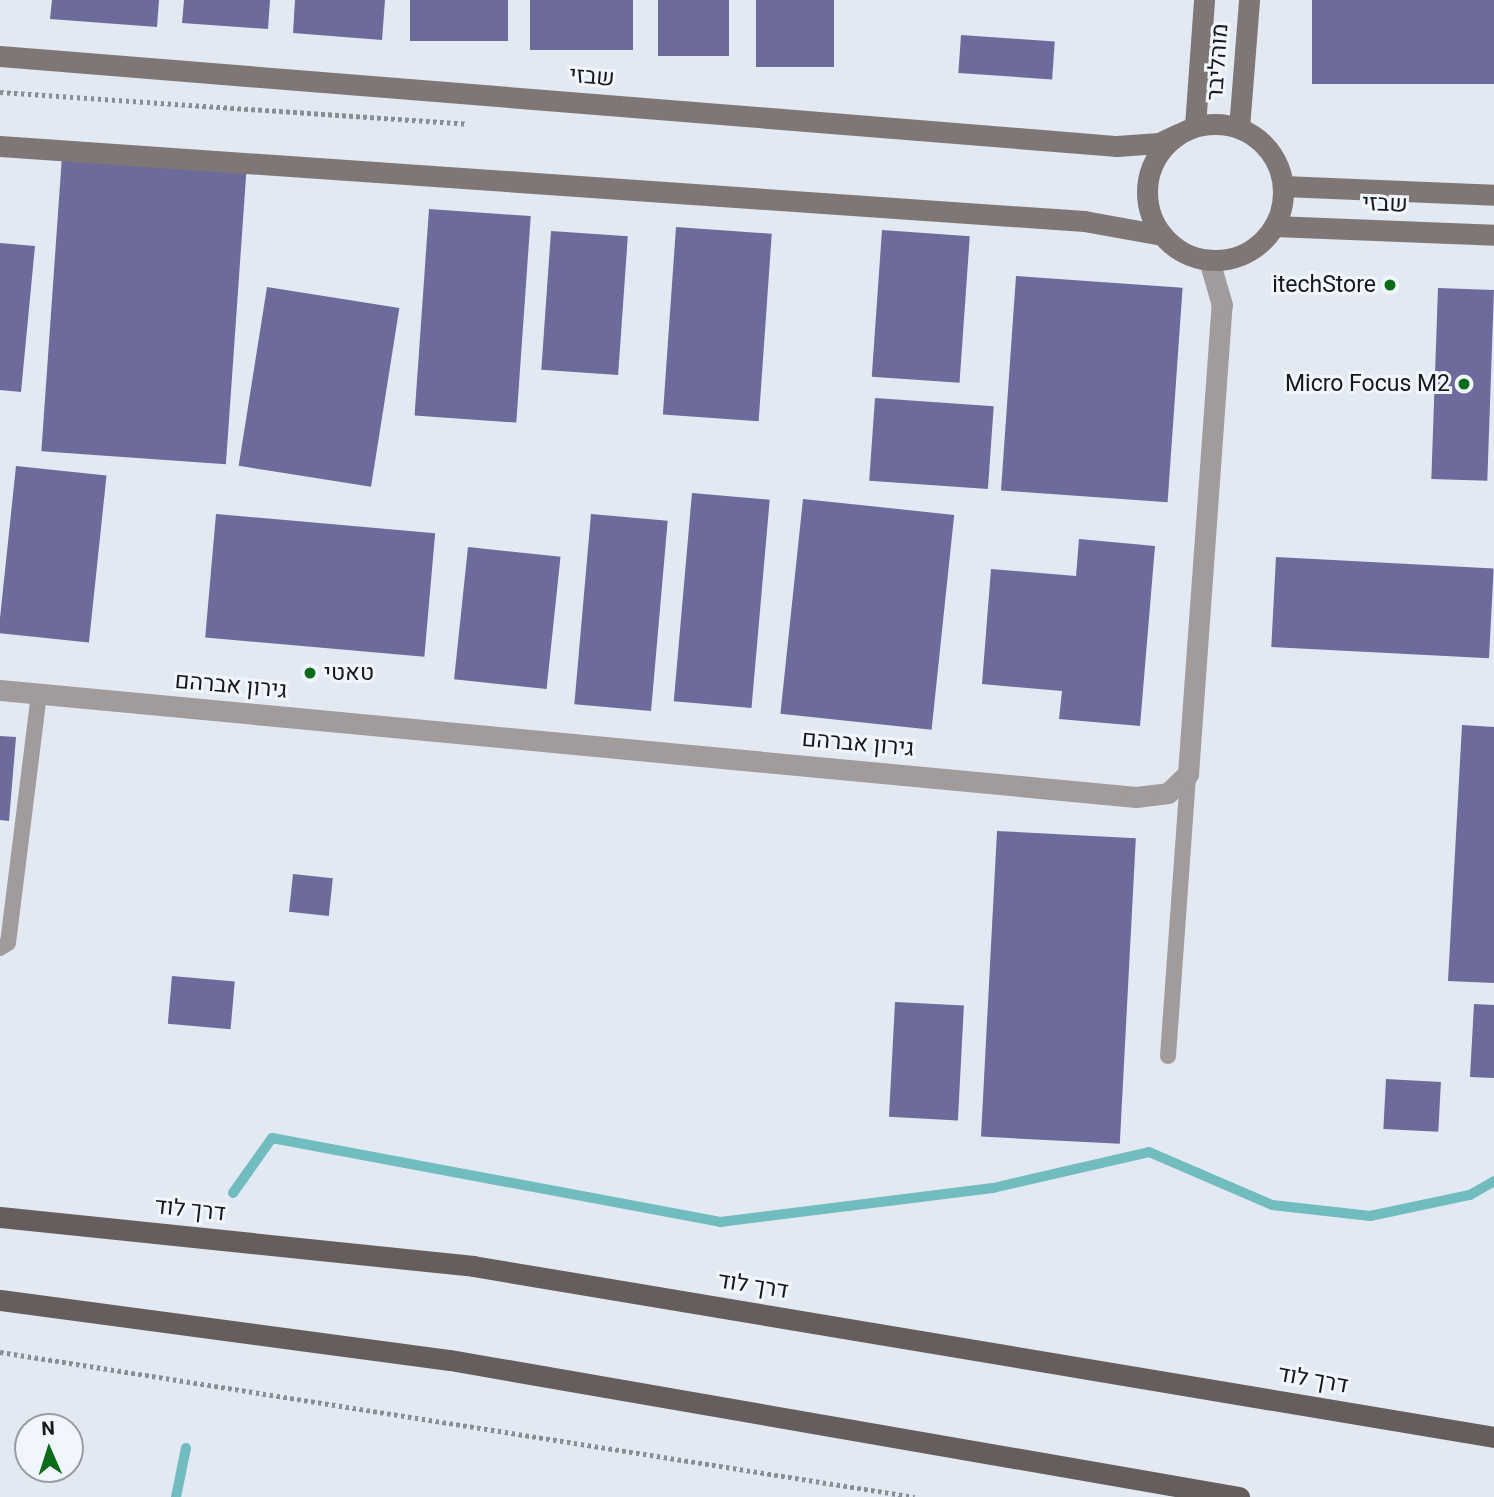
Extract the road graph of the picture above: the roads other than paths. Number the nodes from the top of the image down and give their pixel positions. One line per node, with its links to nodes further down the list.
1 (1204, 0): 5 (street, מוהליבר)
2 (1249, 0): 4 (street, מוהליבר)
3 (0, 57): 5 (street, שבזי)
4 (1239, 128): 5 (street); 7 (street)
5 (1186, 130): 10 (street)
6 (0, 146): 10 (street)
7 (1283, 186): 8 (street, שבזי); 9 (street)
8 (1494, 195)
9 (1274, 226): 11 (street, שבזי); 12 (street)
10 (1162, 235): 12 (street)
11 (1494, 235)
12 (1209, 260): 15 (street)
13 (0, 690): 14 (street, גירון אברהם)
14 (39, 694): 15 (street, גירון אברהם); 16 (lane)
15 (1188, 774): 17 (lane)
16 (0, 948)
17 (1168, 1056)
18 (0, 1217): 20 (main road, דרך לוד)
19 (0, 1300): 21 (main road)
20 (1494, 1437)
21 (1239, 1497)

